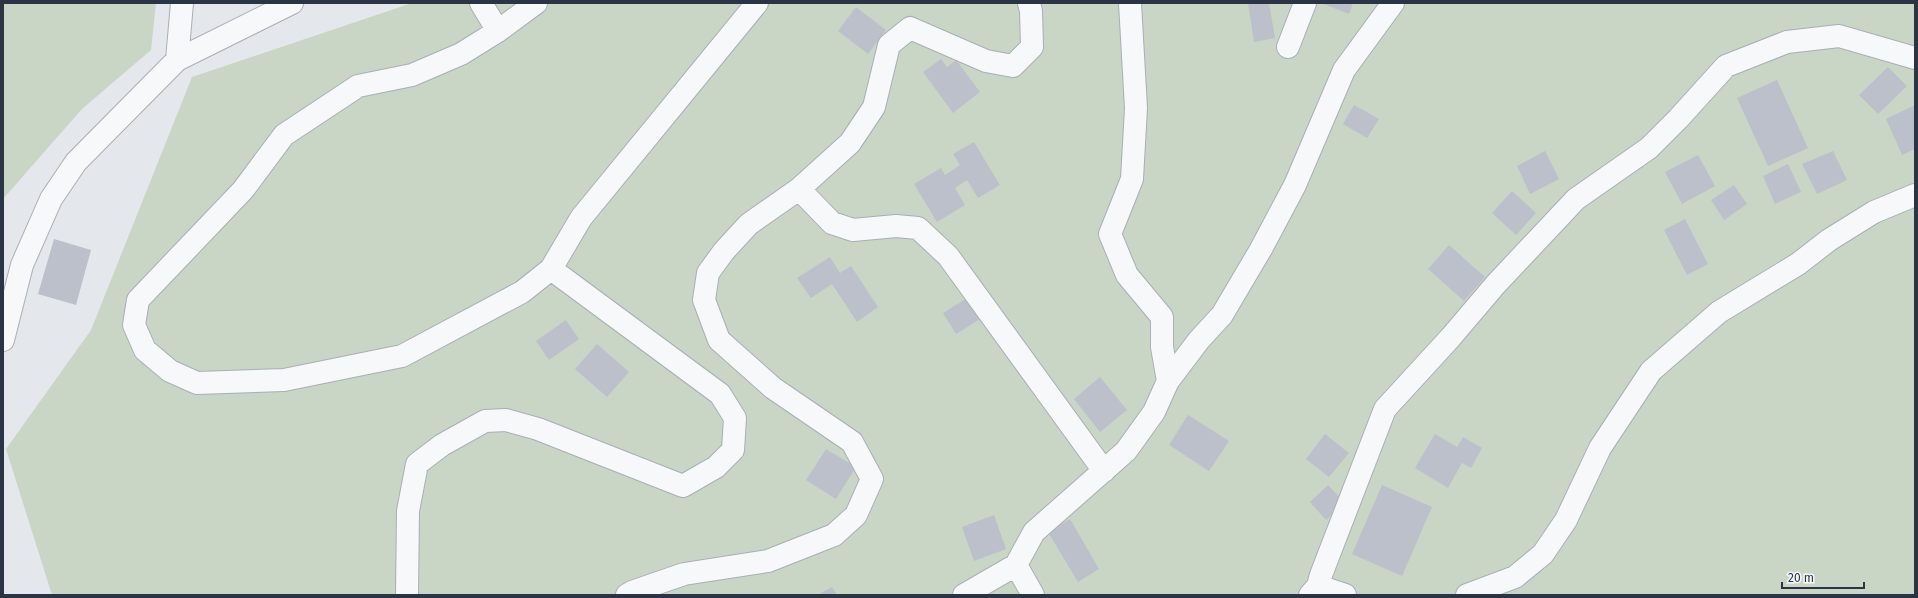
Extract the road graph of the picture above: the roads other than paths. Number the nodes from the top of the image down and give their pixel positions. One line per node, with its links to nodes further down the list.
1 (182, 3): 13 (street)
2 (292, 3): 13 (street)
3 (480, 3): 10 (street)
4 (536, 3): 10 (street)
5 (757, 3): 16 (street)
6 (1029, 3): 14 (street)
7 (1130, 3): 18 (street)
8 (1305, 3): 11 (street)
9 (1393, 3): 18 (street)
10 (498, 31): 16 (street)
11 (1288, 48)
12 (1915, 58): 21 (street)
13 (177, 60): 17 (street)
14 (799, 189): 19 (street); 23 (street)
15 (1915, 195): 27 (street)
16 (551, 269): 22 (street)
17 (3, 340)
18 (1168, 381): 19 (street)
19 (1104, 471): 20 (street)
20 (1016, 565): 24 (street); 25 (street)
21 (1314, 591): 26 (street)
22 (407, 595)
23 (627, 595)
24 (964, 595)
25 (1033, 595)
26 (1345, 595)
27 (1467, 595)

